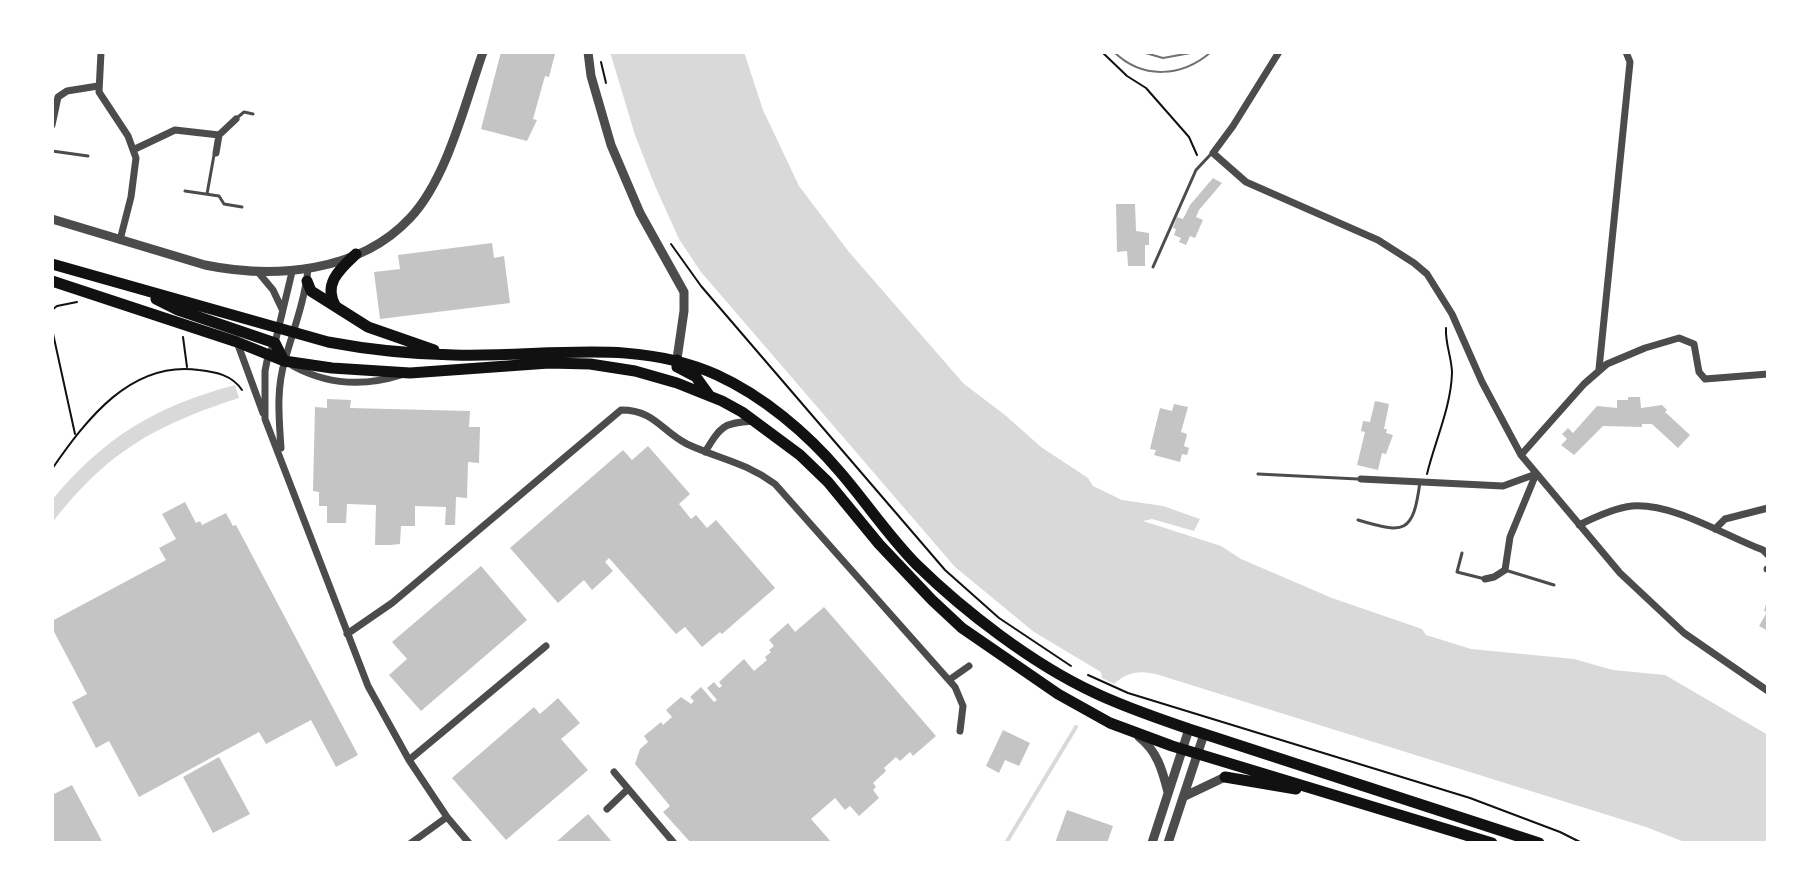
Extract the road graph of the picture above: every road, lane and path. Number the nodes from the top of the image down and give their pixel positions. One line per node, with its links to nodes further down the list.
1 (101, 52): 8 (street)
2 (483, 52): 27 (street)
3 (588, 52): 48 (street)
4 (599, 52): 9 (path)
5 (1102, 52): 20 (path)
6 (1279, 52): 18 (street)
7 (1626, 52): 51 (street)
8 (98, 86): 10 (street); 15 (street)
9 (607, 90)
10 (54, 99): 13 (street)
11 (253, 114): 12 (lane)
12 (236, 119): 14 (street)
13 (52, 125)
14 (219, 135): 15 (street); 17 (street)
15 (135, 149): 25 (street)
16 (52, 151): 19 (lane)
17 (216, 153): 22 (lane)
18 (1213, 153): 20 (lane); 39 (street)
19 (88, 156)
20 (1203, 162): 29 (lane)
21 (185, 191): 22 (lane)
22 (207, 194): 23 (lane)
23 (242, 207)
24 (52, 219): 25 (street)
25 (120, 240): 30 (street)
26 (671, 245): 102 (path)
27 (356, 254): 32 (street); 36 (main road)
28 (52, 264): 34 (main road)
29 (1153, 267)
30 (258, 272): 31 (street); 38 (street)
31 (292, 272): 32 (street); 38 (street)
32 (308, 275): 36 (main road); 42 (street)
33 (52, 281): 44 (main road)
34 (135, 289): 40 (main road); 45 (main road)
35 (82, 299): 37 (path)
36 (336, 307): 46 (main road)
37 (52, 310)
38 (283, 311): 40 (street)
39 (1452, 314): 60 (street); 65 (path)
40 (279, 327): 42 (main road); 45 (street)
41 (52, 329): 57 (path)
42 (295, 331): 46 (main road); 49 (street)
43 (183, 334): 50 (path)
44 (237, 342): 47 (main road); 53 (street)
45 (275, 343): 47 (street); 49 (main road)
46 (450, 355): 48 (main road)
47 (268, 356): 49 (main road); 55 (street)
48 (677, 359): 54 (main road); 80 (main road)
49 (284, 361): 54 (main road); 59 (street)
50 (187, 368): 53 (path); 57 (path)
51 (1599, 369): 52 (street); 60 (street)
52 (1768, 374)
53 (254, 390): 55 (street)
54 (710, 396): 56 (main road)
55 (265, 419): 59 (street)
56 (755, 420): 58 (street); 82 (main road)
57 (76, 435): 61 (path)
58 (705, 452): 75 (street); 78 (street)
59 (281, 454): 75 (street)
60 (1521, 455): 63 (street)
61 (52, 469)
62 (1258, 474): 64 (lane)
63 (1536, 474): 65 (street); 68 (street); 72 (street)
64 (1361, 479): 65 (street)
65 (1422, 482): 67 (lane)
66 (1768, 508): 69 (street)
67 (1358, 520)
68 (1579, 525): 69 (street); 79 (street)
69 (1715, 529): 71 (street)
70 (1462, 553): 73 (lane)
71 (1768, 555)
72 (1505, 570): 73 (street); 74 (lane)
73 (1485, 579)
74 (1554, 585)
75 (347, 634): 86 (street)
76 (546, 646): 86 (street)
77 (969, 666): 78 (street)
78 (949, 680): 81 (street)
79 (1768, 691)
80 (1189, 729): 83 (main road); 84 (street)
81 (960, 731)
82 (1132, 731): 84 (main road); 91 (street)
83 (1204, 734): 85 (street); 101 (main road)
84 (1182, 749): 85 (main road); 91 (street)
85 (1197, 754): 90 (main road); 92 (street)
86 (409, 760): 94 (street)
87 (614, 772): 89 (street)
88 (1225, 777): 90 (main road); 92 (street)
89 (628, 789): 93 (street); 97 (street)
90 (1317, 790): 100 (main road)
91 (1168, 792): 98 (street)
92 (1183, 797): 99 (street)
93 (607, 809)
94 (447, 817): 95 (street); 96 (street)
95 (411, 843)
96 (469, 843)
97 (674, 843)
98 (1152, 843)
99 (1168, 843)
100 (1492, 843)
101 (1539, 843)
102 (1582, 843)

